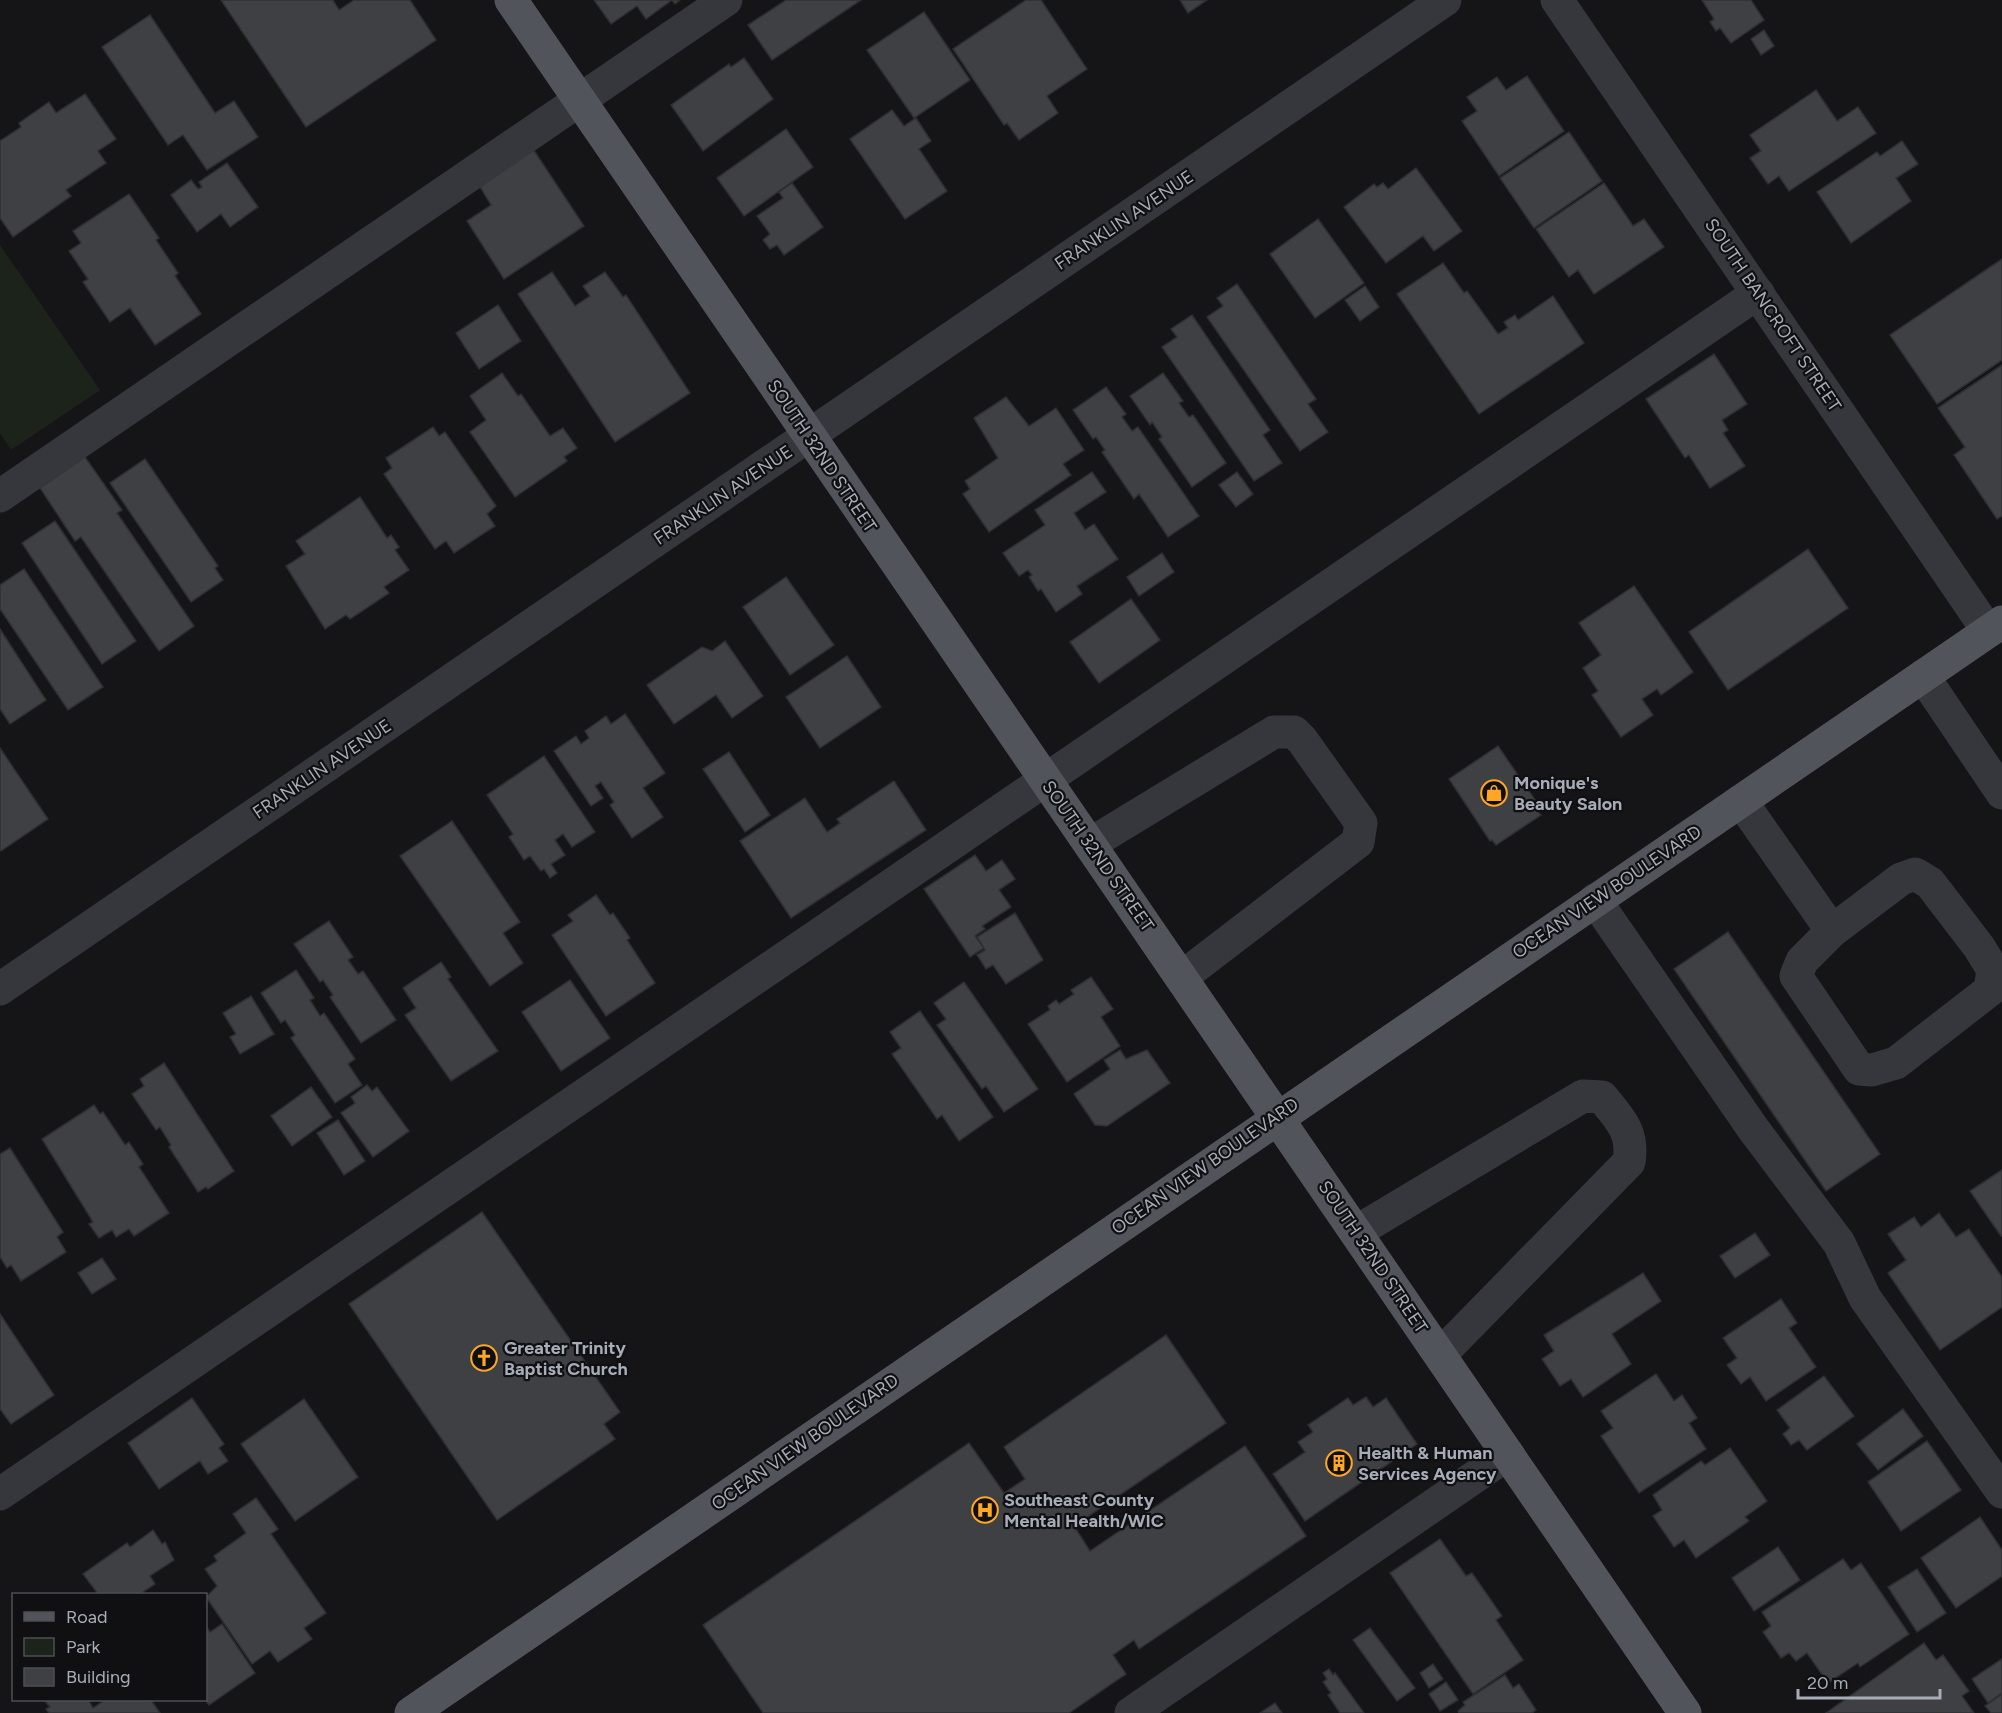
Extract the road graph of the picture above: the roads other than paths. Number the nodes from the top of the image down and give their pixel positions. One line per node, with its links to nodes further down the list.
1 (511, 0): 5 (main road, SOUTH 32ND STREET)
2 (726, 0): 5 (street)
3 (1445, 0): 7 (street, FRANKLIN AVENUE)
4 (1557, 0): 6 (street, SOUTH BANCROFT STREET)
5 (580, 100): 7 (main road, SOUTH 32ND STREET); 8 (street)
6 (1758, 293): 9 (street, SOUTH BANCROFT STREET); 11 (street)
7 (808, 436): 11 (main road, SOUTH 32ND STREET); 18 (street, FRANKLIN AVENUE)
8 (0, 496)
9 (1995, 626): 10 (main road, OCEAN VIEW BOULEVARD)
10 (1923, 676): 12 (street); 13 (main road, OCEAN VIEW BOULEVARD)
11 (1045, 780): 14 (main road, SOUTH 32ND STREET); 24 (street)
12 (2002, 793)
13 (1741, 801): 15 (main road, OCEAN VIEW BOULEVARD); 16 (street)
14 (1090, 844): 17 (main road, SOUTH 32ND STREET); 17 (street)
15 (1595, 900): 19 (main road, OCEAN VIEW BOULEVARD); 23 (street)
16 (1832, 931): 16 (street)
17 (1182, 977): 19 (main road, SOUTH 32ND STREET)
18 (0, 989)
19 (1277, 1116): 20 (main road, SOUTH 32ND STREET); 25 (main road, OCEAN VIEW BOULEVARD)
20 (1356, 1232): 21 (main road, SOUTH 32ND STREET); 21 (street)
21 (1440, 1355): 22 (main road, SOUTH 32ND STREET)
22 (1508, 1454): 26 (street); 27 (main road, SOUTH 32ND STREET)
23 (2002, 1492)
24 (0, 1494)
25 (411, 1713)
26 (1131, 1713)
27 (1685, 1713)

